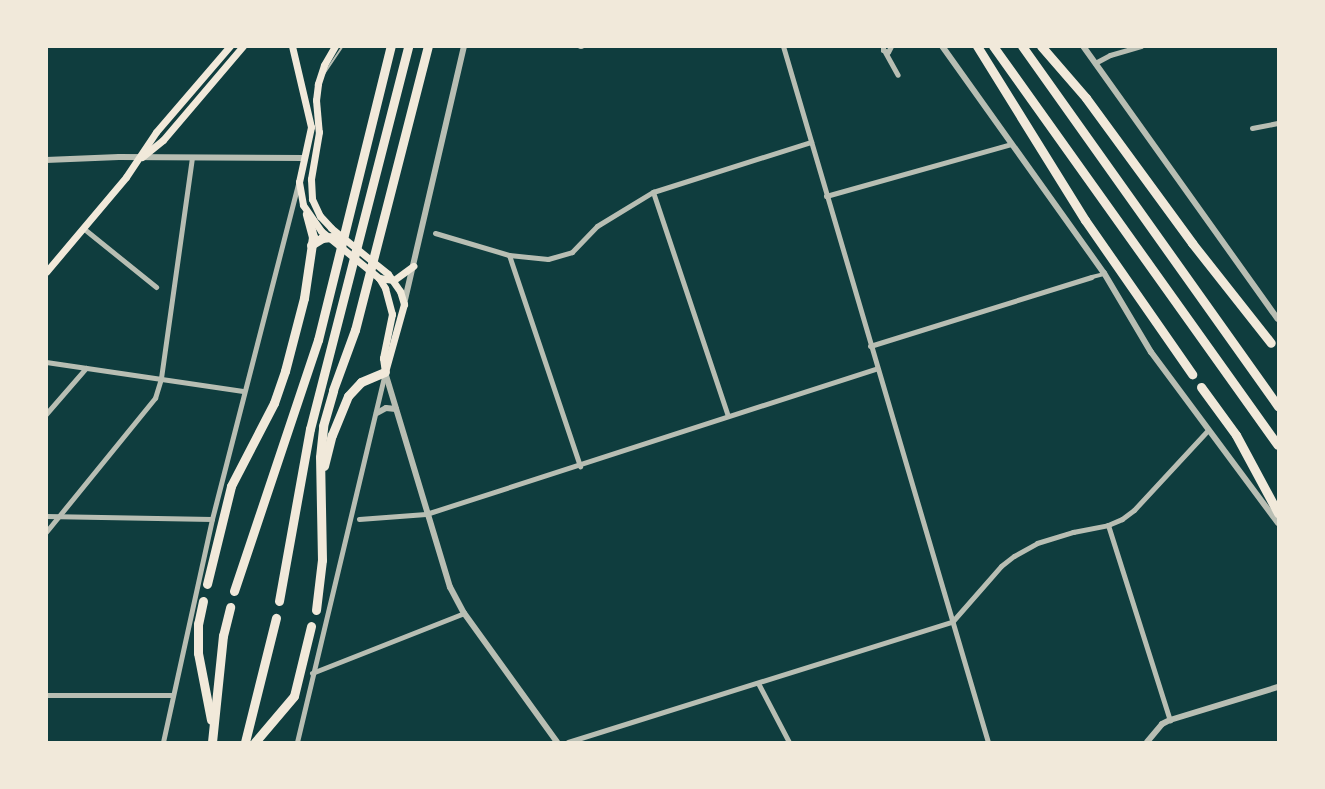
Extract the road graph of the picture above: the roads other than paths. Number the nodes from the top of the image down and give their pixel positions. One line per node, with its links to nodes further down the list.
1 (230, 46): 29 (main road)
2 (243, 46): 29 (main road)
3 (292, 46): 28 (main road)
4 (335, 46): 22 (main road)
5 (343, 46): 22 (lane)
6 (391, 46): 79 (highway)
7 (408, 46): 81 (highway)
8 (428, 46): 68 (highway)
9 (464, 46): 41 (street)
10 (783, 46): 25 (street)
11 (891, 46): 19 (street)
12 (942, 46): 26 (street)
13 (977, 46): 56 (highway)
14 (993, 46): 66 (highway)
15 (1022, 46): 60 (highway)
16 (1041, 46): 50 (highway)
17 (1083, 46): 20 (street)
18 (1141, 46): 20 (street)
19 (884, 48): 21 (street)
20 (1095, 63): 49 (street)
21 (898, 75)
22 (318, 84): 37 (main road)
23 (1278, 123): 24 (street)
24 (1252, 128)
25 (811, 142): 32 (street); 33 (street)
26 (1011, 144): 33 (street); 43 (street)
27 (192, 157): 28 (street); 29 (street); 57 (street)
28 (304, 158): 31 (main road)
29 (139, 159): 30 (street); 35 (main road)
30 (46, 160)
31 (299, 182): 34 (main road); 59 (street)
32 (653, 192): 40 (street); 64 (street)
33 (826, 196): 51 (street)
34 (306, 214): 38 (main road); 39 (highway)
35 (83, 228): 42 (main road); 47 (street)
36 (435, 233): 40 (street)
37 (340, 236): 38 (highway); 46 (main road)
38 (328, 237): 39 (highway); 45 (main road)
39 (311, 246): 78 (highway)
40 (509, 255): 67 (street)
41 (413, 266): 46 (main road); 48 (street)
42 (46, 272)
43 (1104, 274): 44 (street); 65 (street)
44 (1092, 277): 51 (street)
45 (379, 278): 46 (main road); 55 (main road)
46 (394, 280): 48 (main road)
47 (156, 287)
48 (404, 304): 55 (main road)
49 (1278, 320)
50 (1271, 343)
51 (870, 346): 54 (street)
52 (46, 362): 53 (street)
53 (86, 368): 57 (street); 63 (street)
54 (877, 368): 64 (street); 86 (street)
55 (385, 372): 61 (street); 62 (street); 68 (highway)
56 (1192, 374)
57 (161, 378): 59 (street); 72 (street)
58 (1201, 387): 69 (highway)
59 (243, 391): 73 (street)
60 (1278, 406)
61 (396, 409): 62 (street); 70 (street)
62 (377, 412): 88 (street)
63 (46, 414)
64 (728, 416): 67 (street)
65 (1208, 430): 75 (street); 76 (street)
66 (1278, 445)
67 (580, 466): 70 (street)
68 (320, 486): 83 (highway)
69 (1278, 513)
70 (426, 514): 74 (street); 84 (street)
71 (46, 516): 72 (street)
72 (60, 516): 73 (street); 77 (street)
73 (212, 519): 92 (street)
74 (359, 519)
75 (1278, 523)
76 (1108, 525): 86 (street); 93 (street)
77 (46, 532)
78 (207, 584)
79 (234, 591)
80 (203, 601): 94 (highway)
81 (279, 601)
82 (230, 607): 94 (highway)
83 (316, 610)
84 (464, 613): 88 (street); 101 (street)
85 (276, 618): 98 (highway)
86 (952, 622): 89 (street); 104 (street)
87 (311, 626): 99 (highway)
88 (312, 672): 100 (street)
89 (758, 683): 102 (street); 103 (street)
90 (1278, 687): 93 (street)
91 (46, 695): 92 (street)
92 (172, 695): 96 (street)
93 (1170, 720): 95 (street)
94 (213, 731): 97 (highway)
95 (1151, 741)
96 (163, 742)
97 (212, 742)
98 (244, 742)
99 (255, 742)
100 (297, 742)
101 (557, 742)
102 (568, 742)
103 (789, 742)
104 (988, 742)

